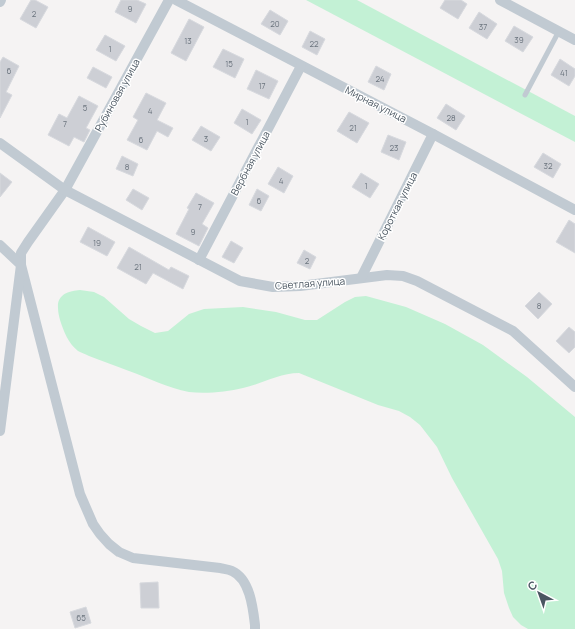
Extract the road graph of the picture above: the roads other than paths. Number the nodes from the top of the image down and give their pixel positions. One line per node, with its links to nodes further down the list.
1 (169, 0): 10 (street, Рубиновая улица)
2 (176, 0): 6 (street, Мирная улица)
3 (500, 0): 4 (street)
4 (559, 31): 5 (street); 7 (lane)
5 (575, 40)
6 (301, 66): 8 (street, Мирная улица); 13 (street, Вербная улица)
7 (525, 95)
8 (433, 134): 11 (street, Мирная улица); 15 (street, Короткая улица)
9 (0, 143): 10 (street, Светлая улица)
10 (65, 190): 13 (street, Светлая улица); 14 (street, Рубиновая улица)
11 (575, 210)
12 (0, 245): 14 (street)
13 (199, 260): 15 (street, Светлая улица)
14 (21, 265): 17 (street, Рубиновая улица); 18 (street)
15 (361, 278): 16 (street, Светлая улица)
16 (575, 387)
17 (0, 431)
18 (255, 629)

